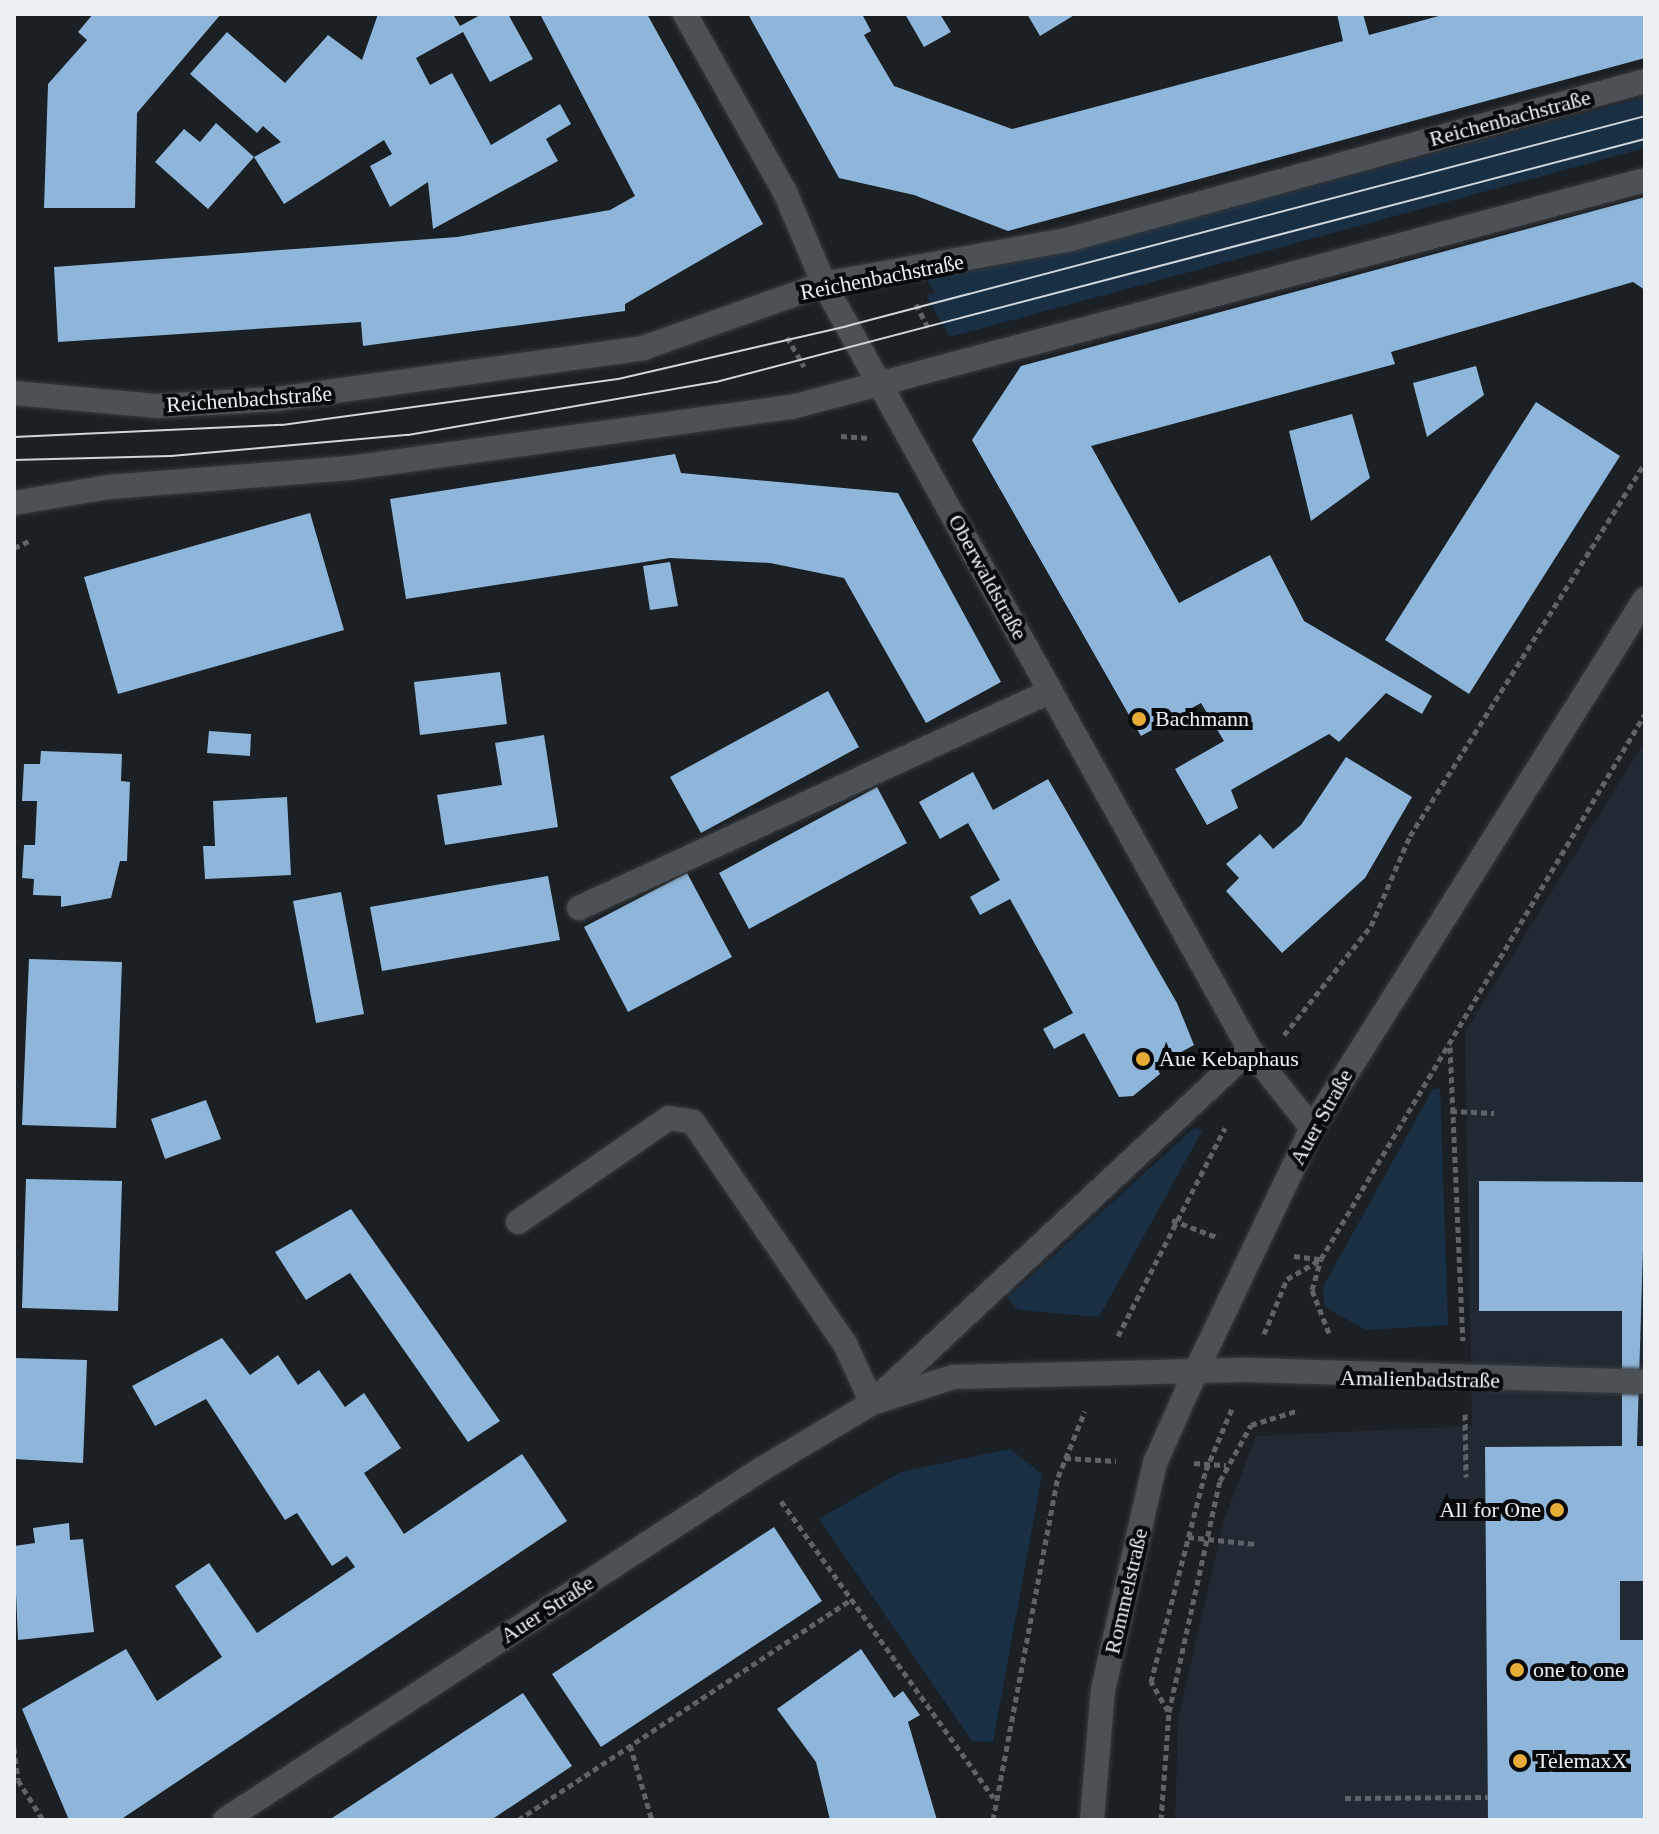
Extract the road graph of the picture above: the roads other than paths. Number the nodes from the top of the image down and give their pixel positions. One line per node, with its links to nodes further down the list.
1 (685, 14): 4 (street, Oberwaldstraße)
2 (1645, 81): 4 (street, Reichenbachstraße)
3 (1645, 180): 5 (street)
4 (824, 284): 5 (street, Oberwaldstraße); 6 (street, Reichenbachstraße)
5 (882, 388): 7 (street); 9 (street, Oberwaldstraße)
6 (14, 393)
7 (14, 503)
8 (1645, 599): 12 (street, Auer Straße)
9 (1051, 691): 10 (street); 11 (street, Oberwaldstraße)
10 (579, 908)
11 (1250, 1050): 12 (street, Oberwaldstraße); 16 (street, Auer Straße)
12 (1312, 1128): 14 (street, Auer Straße)
13 (518, 1222): 16 (street)
14 (1196, 1371): 15 (street, Amalienbadstraße); 16 (street, Auer Straße); 18 (street, Rommelstraße)
15 (1645, 1382)
16 (872, 1403): 17 (street, Auer Straße)
17 (225, 1820)
18 (1092, 1820)

